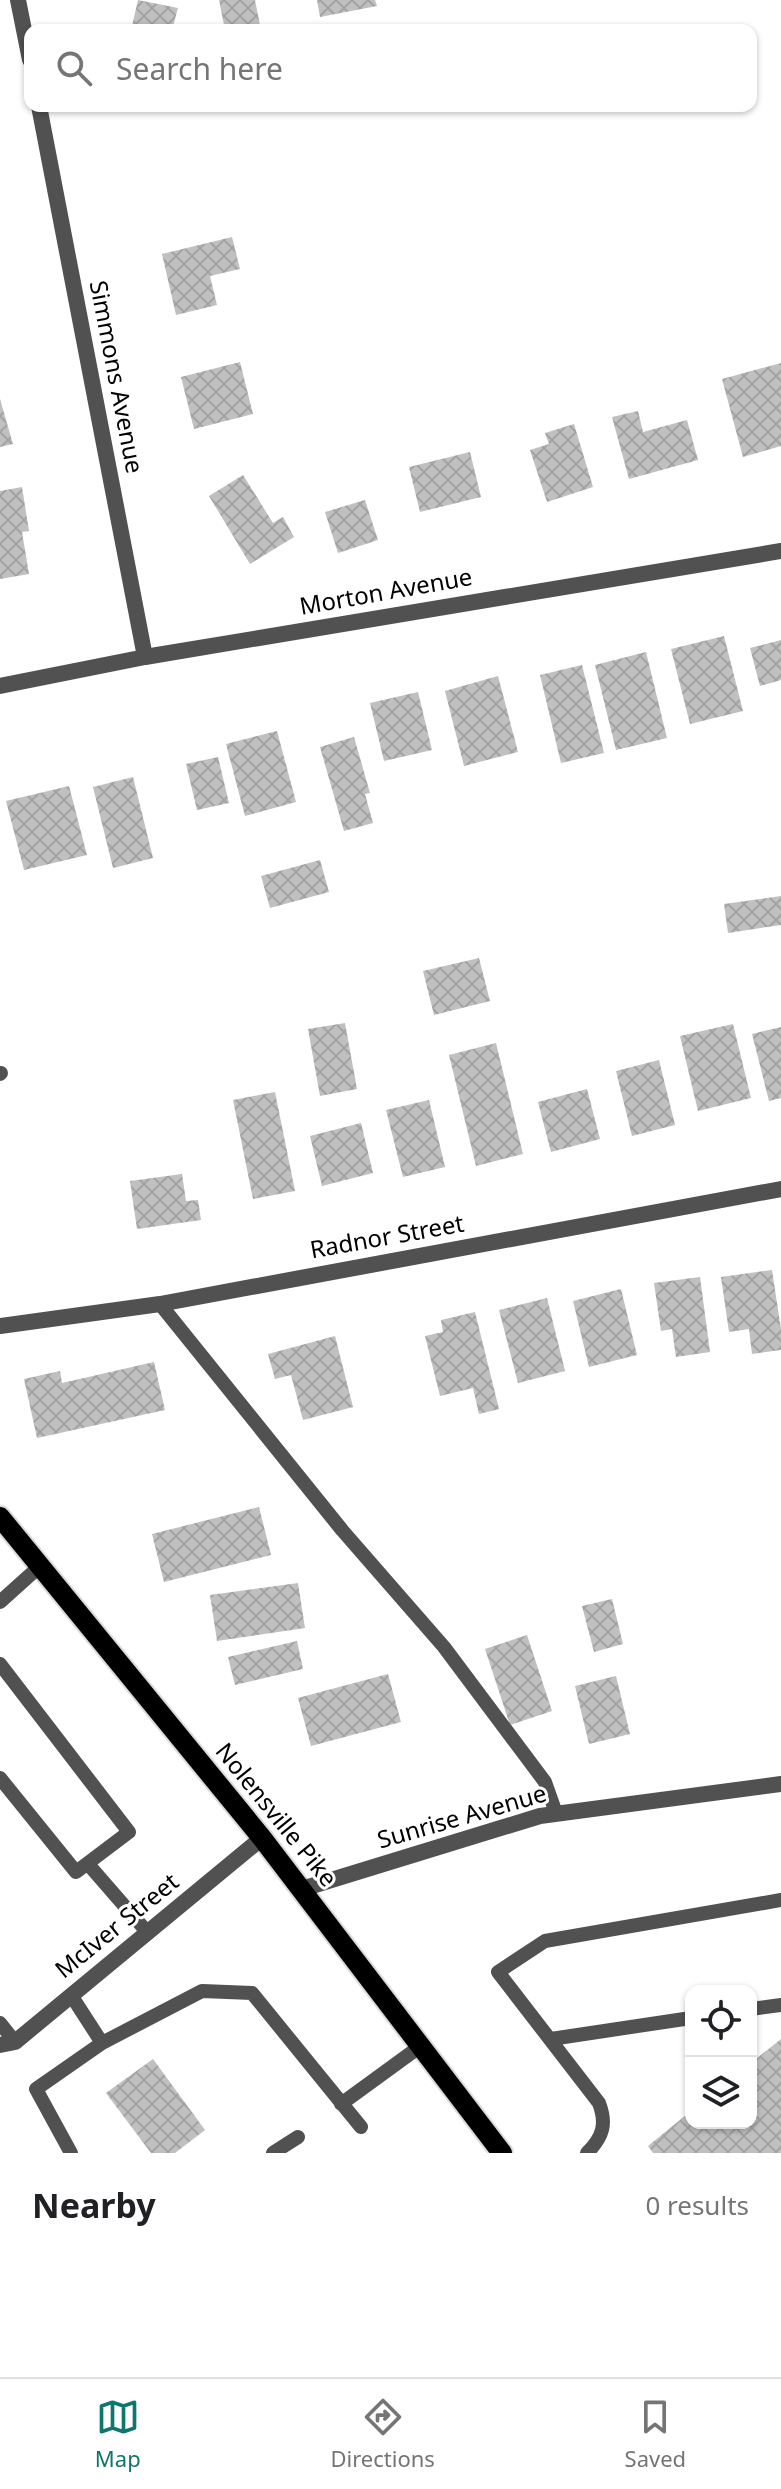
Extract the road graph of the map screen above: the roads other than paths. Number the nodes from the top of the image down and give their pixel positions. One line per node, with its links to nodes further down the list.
1 (18, 0): 2 (street)
2 (24, 30)
3 (40, 112): 5 (street, Simmons Avenue)
4 (781, 551): 5 (street, Morton Avenue)
5 (145, 657): 6 (street, Morton Avenue)
6 (0, 686)
7 (781, 1189): 8 (street, Radnor Street)
8 (160, 1304): 9 (street, Radnor Street); 16 (lane)
9 (0, 1326)
10 (0, 1517): 11 (main road, Nolensville Pike)
11 (40, 1566): 12 (lane); 17 (main road, Nolensville Pike)
12 (0, 1602)
13 (0, 1664): 18 (lane)
14 (0, 1778): 18 (lane)
15 (781, 1784): 16 (street, Sunrise Avenue)
16 (556, 1813): 19 (street, Sunrise Avenue)
17 (262, 1838): 19 (main road, Nolensville Pike); 21 (street, McIver Street)
18 (88, 1864): 21 (lane)
19 (302, 1889): 30 (main road, Nolensville Pike)
20 (781, 1900): 27 (lane)
21 (148, 1933): 22 (street, McIver Street)
22 (71, 1995): 28 (street, McIver Street); 29 (lane)
23 (781, 2005): 24 (lane)
24 (757, 2008)
25 (685, 2019): 27 (lane)
26 (0, 2023): 28 (lane)
27 (551, 2039): 37 (lane)
28 (7, 2043)
29 (102, 2043): 31 (lane); 34 (lane)
30 (422, 2045): 31 (lane); 36 (main road, Nolensville Pike)
31 (341, 2104): 32 (lane)
32 (361, 2127)
33 (298, 2137): 35 (lane)
34 (71, 2153)
35 (273, 2153)
36 (502, 2153)
37 (587, 2153)

